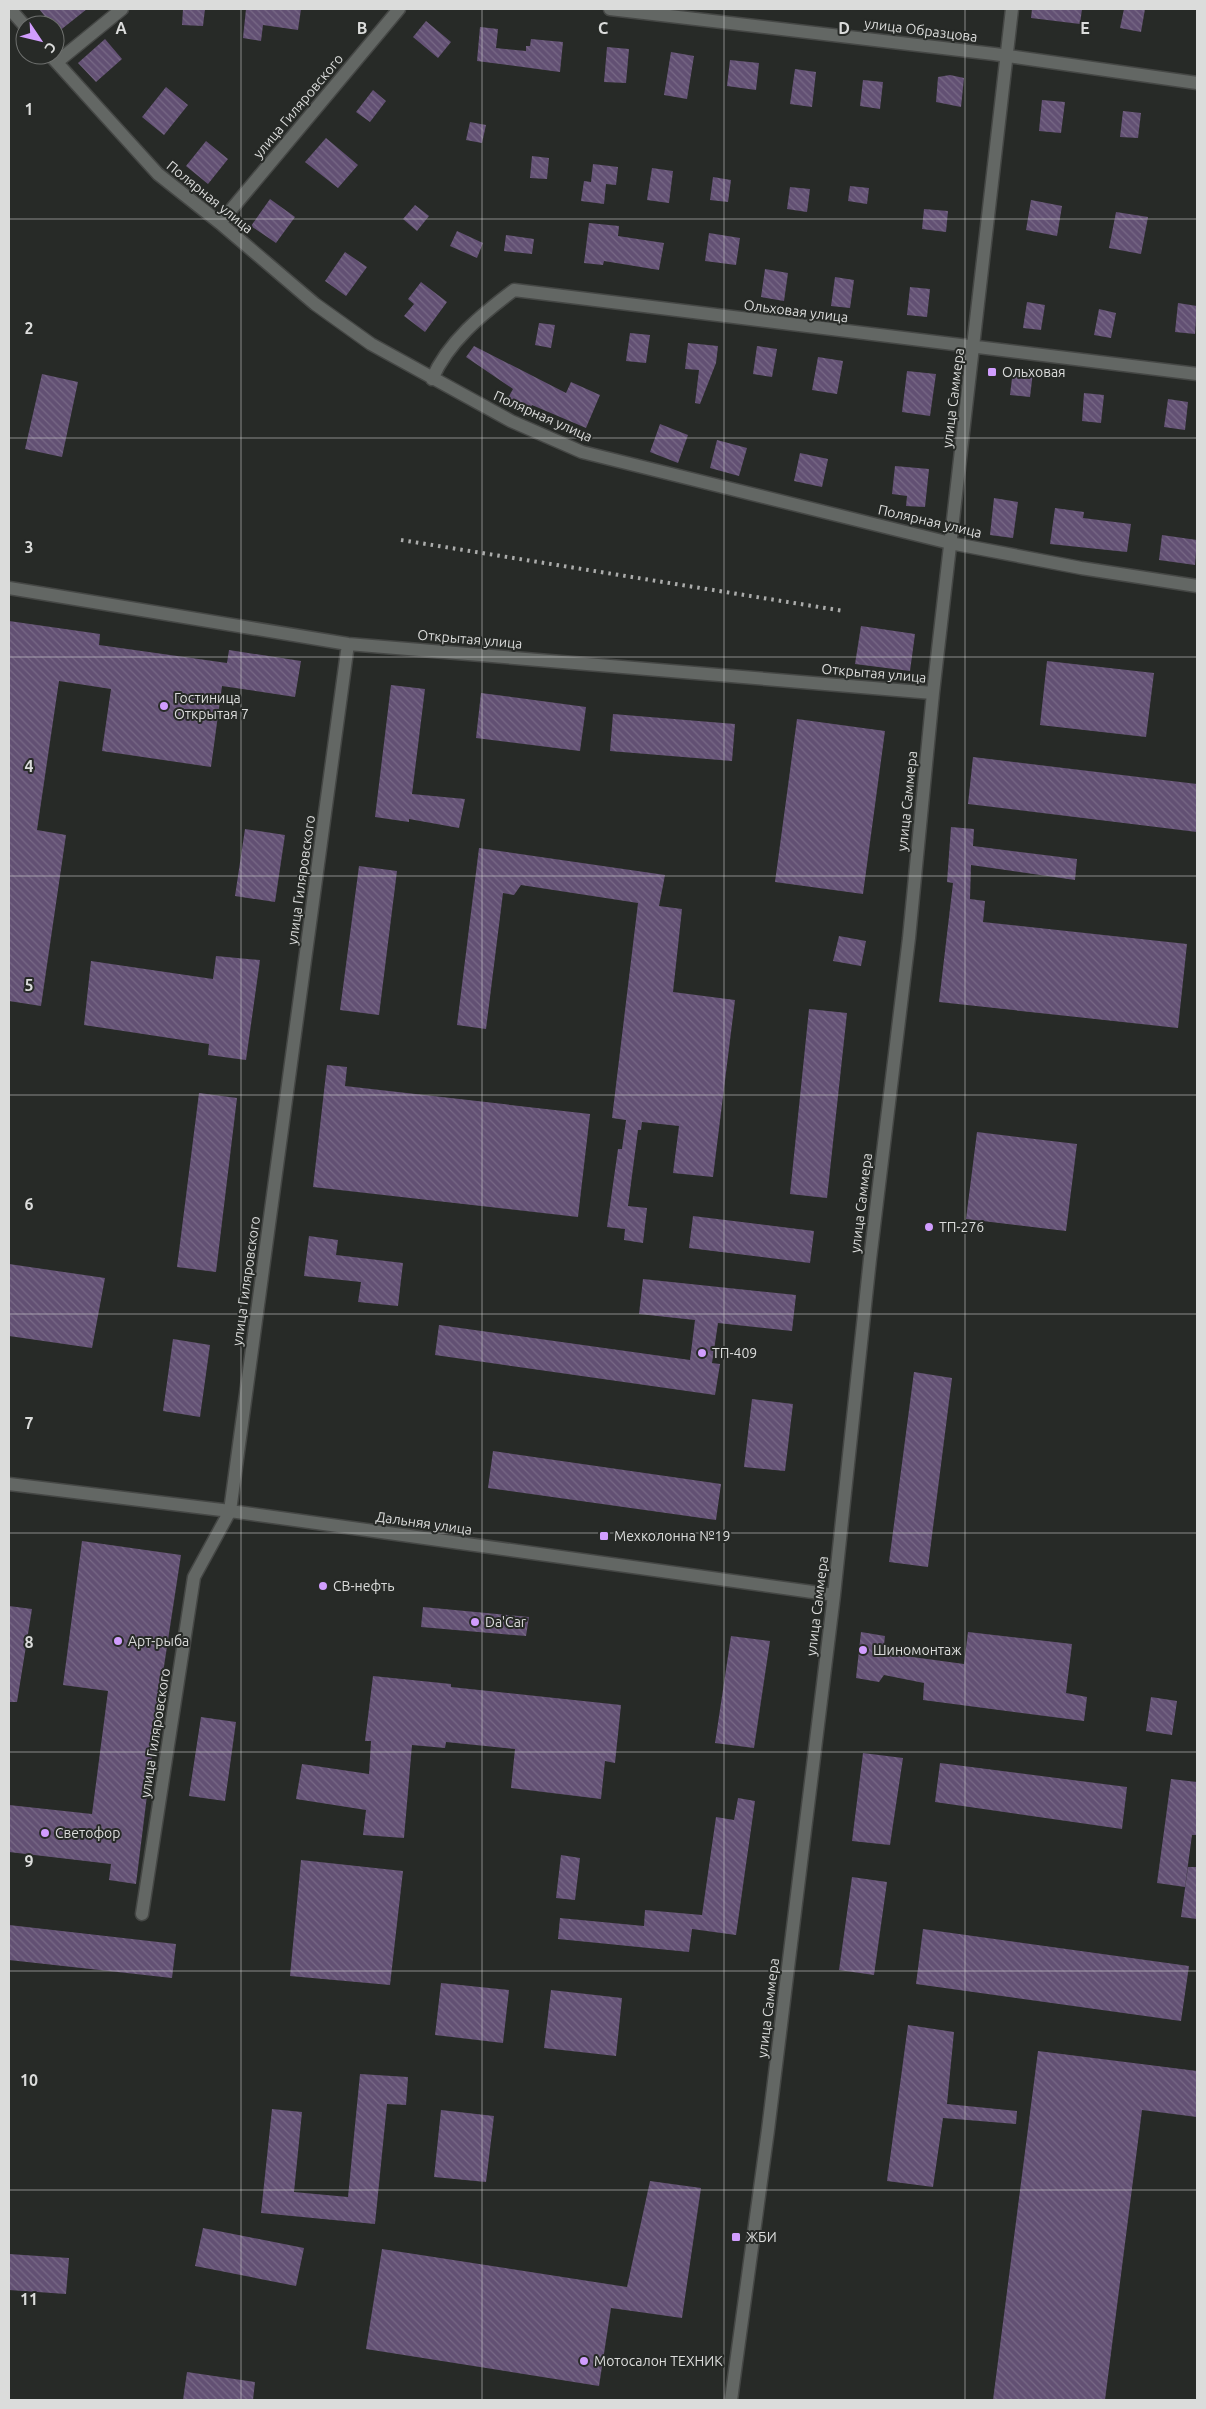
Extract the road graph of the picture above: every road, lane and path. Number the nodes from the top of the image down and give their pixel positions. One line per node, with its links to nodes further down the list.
1 (122, 9): 5 (street)
2 (398, 9): 9 (street, улица Гиляровского)
3 (610, 9): 6 (street, улица Образцова)
4 (1012, 9): 6 (street, улица Саммера)
5 (65, 51)
6 (1006, 55): 8 (street, улица Образцова); 10 (street, улица Саммера)
7 (59, 65): 9 (street, Полярная улица)
8 (1197, 83)
9 (220, 223): 12 (street, Полярная улица)
10 (974, 348): 11 (street, Ольховая улица); 12 (street, Ольховая улица); 13 (street, улица Саммера)
11 (1197, 374)
12 (432, 379): 13 (street, Полярная улица)
13 (950, 542): 14 (street, Полярная улица); 17 (street, улица Саммера)
14 (1197, 586)
15 (9, 588): 16 (street, Открытая улица)
16 (348, 644): 17 (street, Открытая улица); 19 (street, улица Гиляровского)
17 (932, 693): 20 (street, улица Саммера)
18 (9, 1484): 19 (street, Дальняя улица)
19 (230, 1511): 20 (street, Дальняя улица); 21 (street, улица Гиляровского)
20 (834, 1594): 22 (street, улица Саммера)
21 (142, 1914)
22 (731, 2400)

